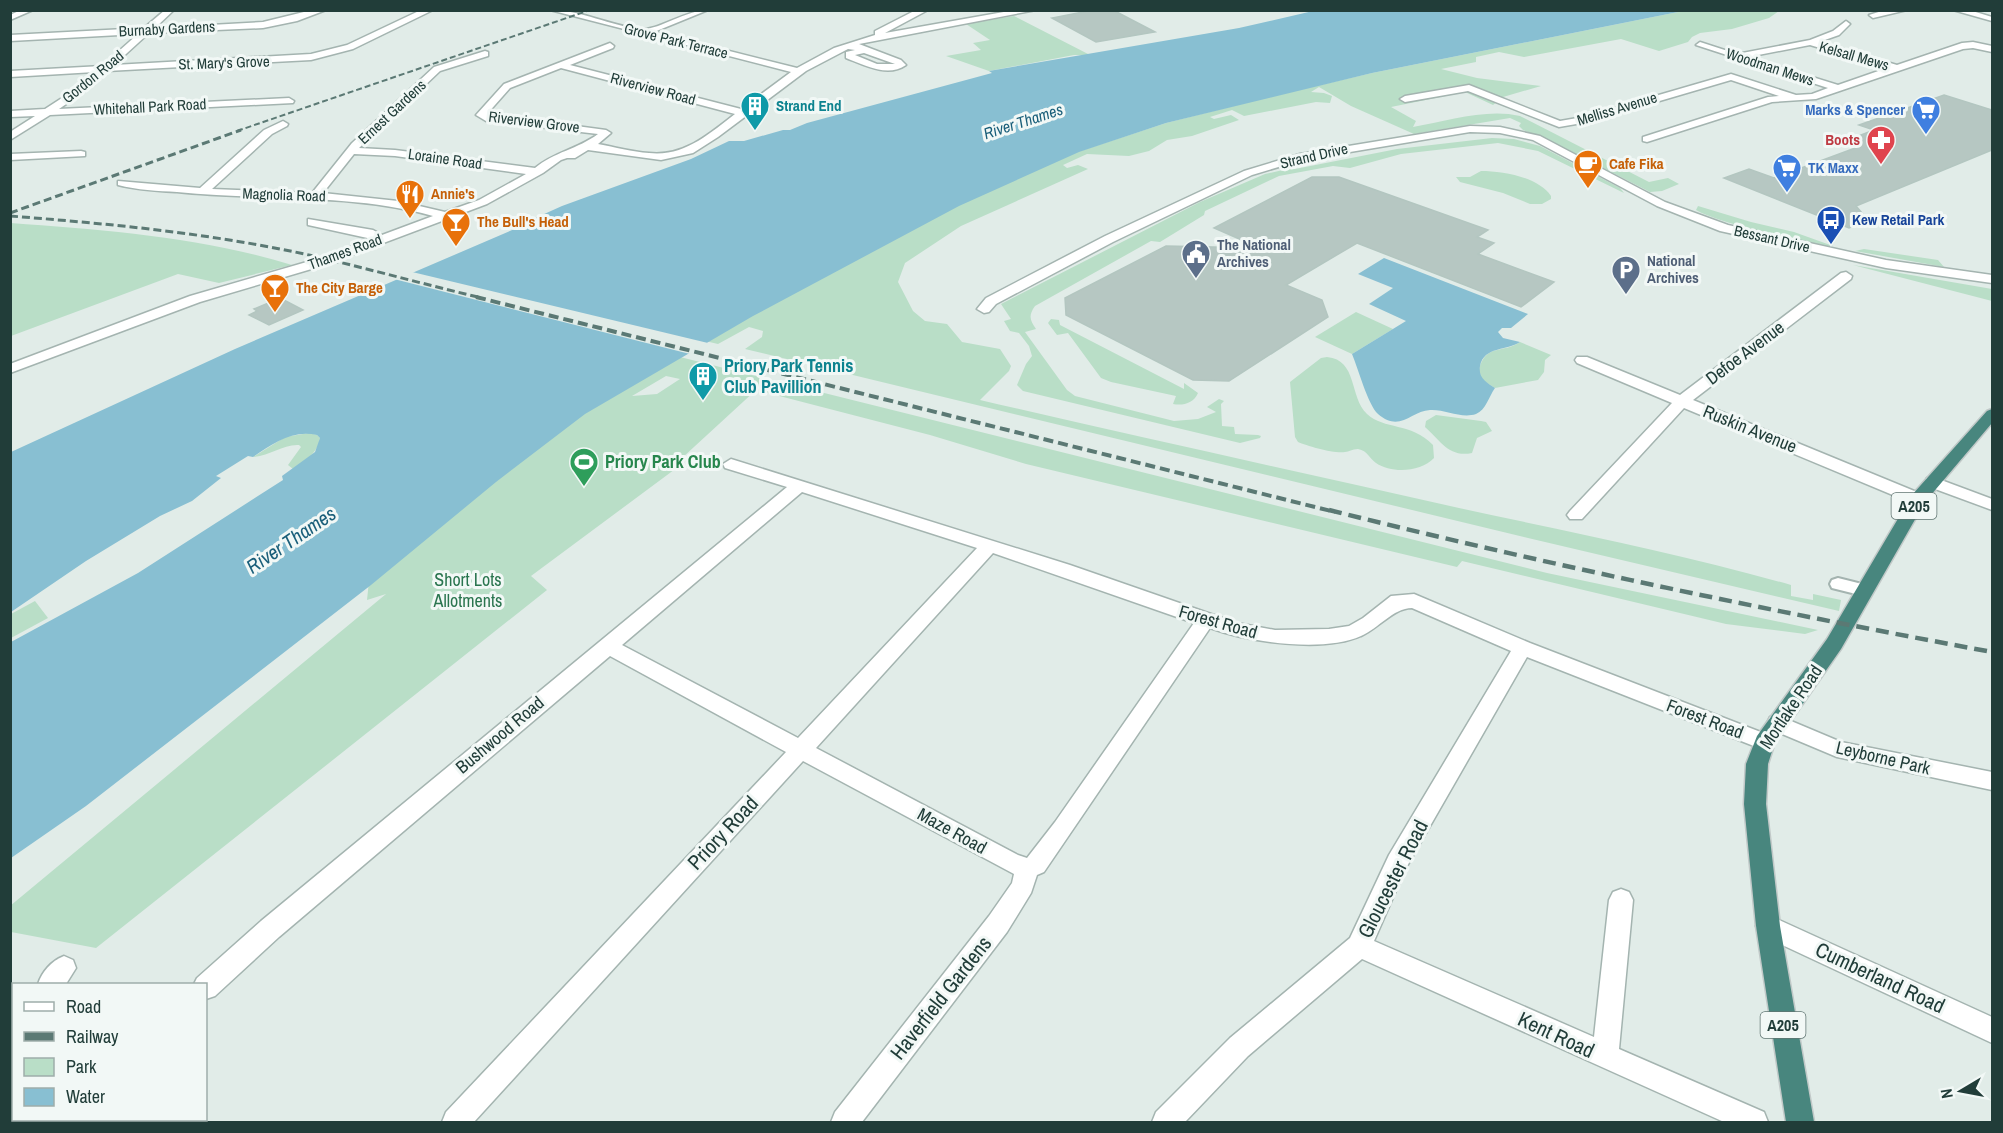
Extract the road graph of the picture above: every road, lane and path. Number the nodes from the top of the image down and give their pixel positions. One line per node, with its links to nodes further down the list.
1 (29, 10): 13 (street)
2 (171, 10): 17 (street, Gordon Road)
3 (322, 10): 16 (street, Burnaby Gardens)
4 (429, 10): 33 (street, St. Mary's Grove)
5 (554, 10): 18 (street, Grove Park Terrace)
6 (704, 10): 18 (street)
7 (924, 10): 20 (street)
8 (1032, 10): 20 (street)
9 (1903, 10): 12 (street)
10 (1957, 10): 14 (street)
11 (256, 14): 16 (street)
12 (1873, 15)
13 (10, 18)
14 (1992, 19)
15 (1846, 24): 24 (street, Kelsall Mews)
16 (244, 26): 17 (street, Burnaby Gardens)
17 (150, 30): 21 (street, Burnaby Gardens); 33 (street, Gordon Road)
18 (644, 33): 35 (street, Grove Park Terrace)
19 (1982, 35): 23 (street)
20 (876, 37): 27 (street)
21 (10, 38)
22 (1798, 39): 24 (street, Kelsall Mews)
23 (1971, 39)
24 (1809, 43): 31 (street, Kelsall Mews); 34 (street, Kelsall Mews)
25 (1700, 45): 31 (street, Woodman Mews)
26 (610, 46): 32 (street, Riverview Grove)
27 (846, 46): 29 (street); 35 (street)
28 (1992, 49): 34 (street, Melliss Avenue)
29 (864, 50)
30 (485, 54): 48 (street, Ernest Gardens)
31 (1737, 56): 37 (street, Woodman Mews)
32 (563, 66): 42 (street, Riverview Road); 47 (street, Riverview Grove)
33 (106, 68): 36 (street, St. Mary's Grove); 41 (street, Gordon Road)
34 (1899, 69): 37 (street, Melliss Avenue)
35 (797, 71): 42 (street)
36 (10, 74)
37 (1840, 89): 38 (street, Melliss Avenue)
38 (1796, 98): 39 (street, Melliss Avenue); 46 (street, Melliss Avenue)
39 (1405, 99)
40 (289, 101): 41 (street, Whitehall Park Road)
41 (48, 112): 43 (street, Whitehall Park Road); 45 (street, Gordon Road)
42 (743, 113): 47 (street)
43 (10, 114)
44 (283, 124): 53 (street)
45 (10, 137)
46 (1647, 139)
47 (583, 148): 51 (street, Thames Road)
48 (351, 151): 51 (street, Loraine Road); 54 (street, Ernest Gardens)
49 (81, 154): 50 (street)
50 (10, 157)
51 (538, 172): 56 (street, Thames Road)
52 (122, 183): 53 (street, Magnolia Road)
53 (203, 191): 54 (street, Magnolia Road)
54 (316, 195): 56 (street, Magnolia Road)
55 (1661, 204): 60 (street, Bessant Drive); 61 (street, Strand Drive)
56 (445, 216): 58 (street, Thames Road)
57 (312, 222): 58 (street)
58 (380, 239): 63 (street, Thames Road)
59 (1846, 276): 64 (street, Defoe Avenue)
60 (1992, 279)
61 (984, 309)
62 (1582, 360): 64 (street, Ruskin Avenue)
63 (10, 369)
64 (1682, 401): 69 (street, Ruskin Avenue); 71 (street, Defoe Avenue)
65 (1992, 414): 67 (highway, Mortlake Road / A205)
66 (731, 464): 68 (street, Forest Road)
67 (1933, 482): 69 (highway, Mortlake Road / A205); 70 (street)
68 (798, 487): 72 (street, Forest Road); 76 (street, Bushwood Road)
69 (1918, 499): 74 (highway, Mortlake Road / A205)
70 (1992, 505)
71 (1575, 515)
72 (990, 545): 75 (street, Forest Road); 80 (street, Priory Road)
73 (1838, 584): 74 (street)
74 (1864, 590): 78 (highway, Mortlake Road / A205)
75 (1205, 621): 77 (street, Forest Road); 82 (street)
76 (608, 646): 80 (street, Maze Road); 86 (street, Bushwood Road)
77 (1523, 648): 79 (street, Forest Road); 85 (street, Gloucester Road)
78 (1778, 723): 79 (highway, Mortlake Road / A205); 81 (street, Leyborne Park)
79 (1764, 742): 84 (highway, Mortlake Road / A205)
80 (801, 749): 82 (street, Maze Road); 89 (street, Priory Road)
81 (1992, 781)
82 (1027, 868): 90 (street, Haverfield Gardens)
83 (1621, 900): 88 (street)
84 (1768, 926): 87 (street, Cumberland Road); 93 (highway, Mortlake Road / A205)
85 (1359, 946): 88 (street, Kent Road); 91 (street, Gloucester Road)
86 (207, 986)
87 (1992, 1030)
88 (1605, 1058): 92 (street, Kent Road)
89 (456, 1122)
90 (845, 1122)
91 (1166, 1122)
92 (1754, 1122)
93 (1800, 1122)

